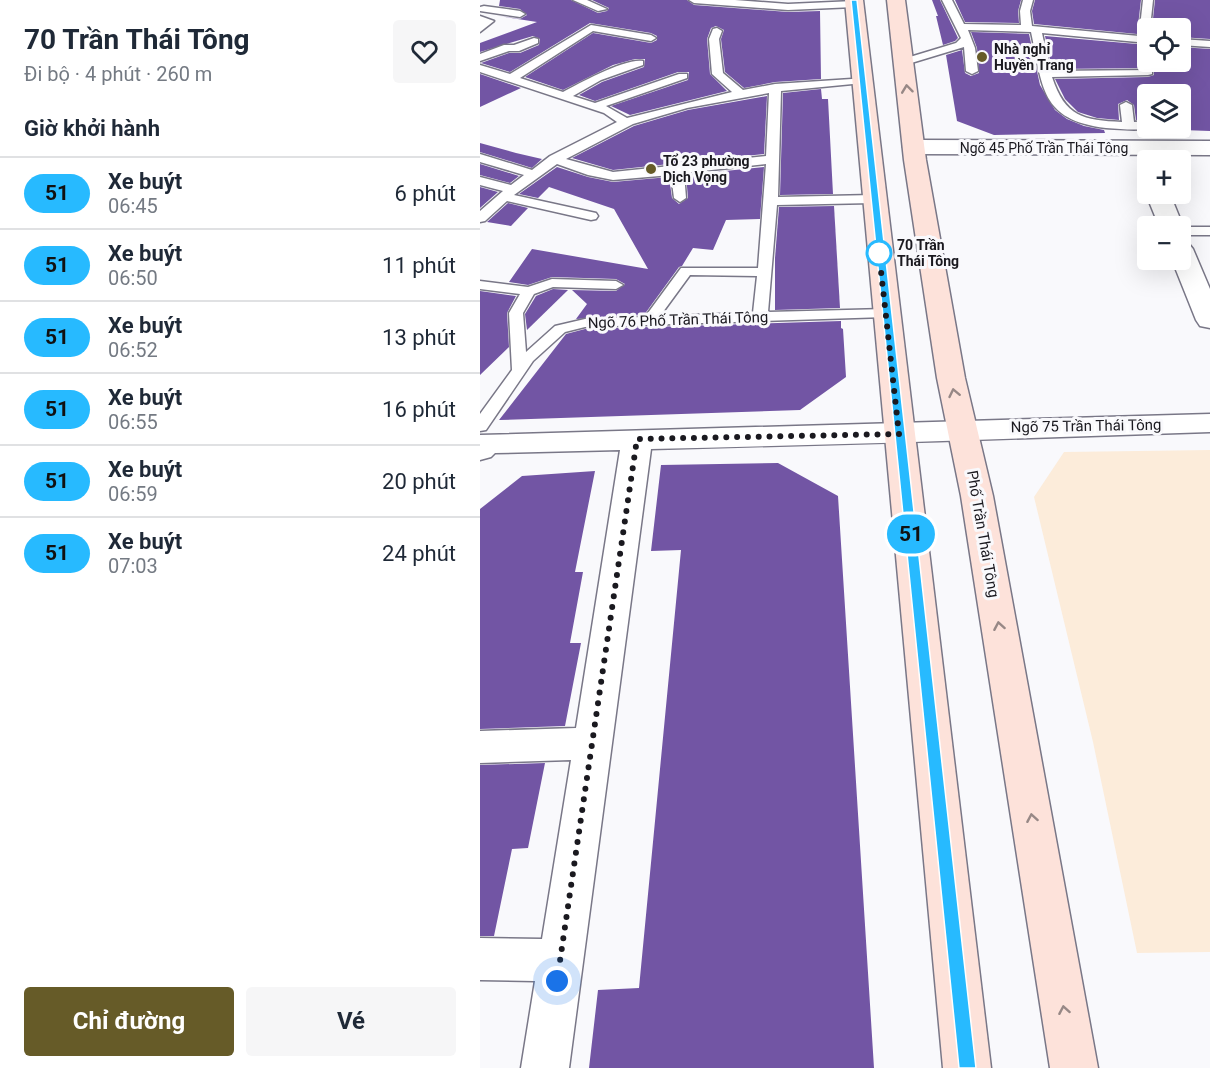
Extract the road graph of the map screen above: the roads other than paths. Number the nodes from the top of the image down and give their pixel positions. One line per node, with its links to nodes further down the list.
1 (494, 0): 11 (lane)
2 (578, 0): 10 (lane)
3 (694, 0): 8 (lane)
4 (896, 0): 25 (main road, Phố Trần Thái Tông)
5 (947, 0): 14 (lane)
6 (1028, 0): 16 (lane)
7 (1148, 0): 13 (lane)
8 (734, 1): 9 (lane)
9 (854, 2): 34 (main road)
10 (602, 9)
11 (481, 13): 12 (lane); 15 (lane)
12 (520, 14)
13 (1147, 18)
14 (963, 27): 16 (lane); 19 (lane)
15 (480, 29)
16 (1031, 30): 20 (lane); 31 (lane)
17 (717, 32): 37 (lane)
18 (651, 38): 33 (lane)
19 (966, 39): 25 (lane); 28 (lane)
20 (1137, 39)
21 (534, 41): 24 (lane)
22 (1191, 43): 23 (lane)
23 (1210, 44)
24 (480, 58)
25 (904, 62): 43 (main road, Phố Trần Thái Tông, one-way to 25)
26 (639, 63): 38 (lane)
27 (480, 68): 30 (lane)
28 (972, 71)
29 (1148, 72): 31 (lane)
30 (498, 74): 33 (lane); 35 (lane)
31 (1046, 74): 40 (lane)
32 (683, 76): 39 (lane)
33 (512, 78): 38 (lane)
34 (863, 80): 36 (lane); 42 (main road)
35 (480, 81)
36 (775, 87): 37 (lane); 48 (lane)
37 (740, 94): 41 (lane)
38 (564, 96): 39 (lane)
39 (596, 106): 41 (lane)
40 (1134, 119): 44 (street)
41 (626, 122): 47 (lane)
42 (869, 147): 43 (main road); 54 (main road)
43 (914, 147): 44 (street, Ngõ 45 Phố Trần Thái Tông); 71 (main road, Phố Trần Thái Tông, one-way to 43)
44 (1139, 148): 45 (street, Ngõ 45 Phố Trần Thái Tông)
45 (1210, 148)
46 (480, 158): 50 (lane)
47 (554, 159): 49 (lane); 50 (lane)
48 (773, 159): 49 (lane); 55 (lane)
49 (676, 170): 53 (lane)
50 (533, 174): 52 (lane)
51 (480, 181): 52 (lane)
52 (507, 192): 56 (lane); 57 (lane)
53 (680, 198)
54 (873, 199): 55 (lane); 65 (main road)
55 (771, 201): 61 (lane)
56 (591, 216)
57 (480, 218)
58 (1191, 231): 59 (lane)
59 (1210, 231)
60 (1189, 270): 68 (street)
61 (763, 272): 66 (lane); 67 (lane)
62 (480, 285): 64 (lane)
63 (616, 285): 64 (lane)
64 (529, 291): 69 (lane)
65 (886, 313): 66 (lane, Ngõ 76 Phố Trần Thái Tông); 72 (main road)
66 (760, 317): 67 (lane, Ngõ 76 Phố Trần Thái Tông)
67 (650, 320): 69 (lane, Ngõ 76 Phố Trần Thái Tông)
68 (1210, 320)
69 (519, 369): 73 (lane, Ngõ 76 Phố Trần Thái Tông)
70 (1210, 423): 71 (street, Ngõ 75 Trần Thái Tông)
71 (962, 430): 72 (street, Ngõ 75 Trần Thái Tông); 81 (main road, Phố Trần Thái Tông, one-way to 71)
72 (899, 434): 74 (street, Ngõ 75 Trần Thái Tông); 80 (main road)
73 (482, 438): 74 (street, Ngõ 75 Trần Thái Tông)
74 (637, 439): 75 (street)
75 (593, 743): 76 (street); 78 (street)
76 (480, 747)
77 (480, 959): 78 (street)
78 (560, 960): 79 (street)
79 (545, 1068)
80 (967, 1068)
81 (1074, 1068)

